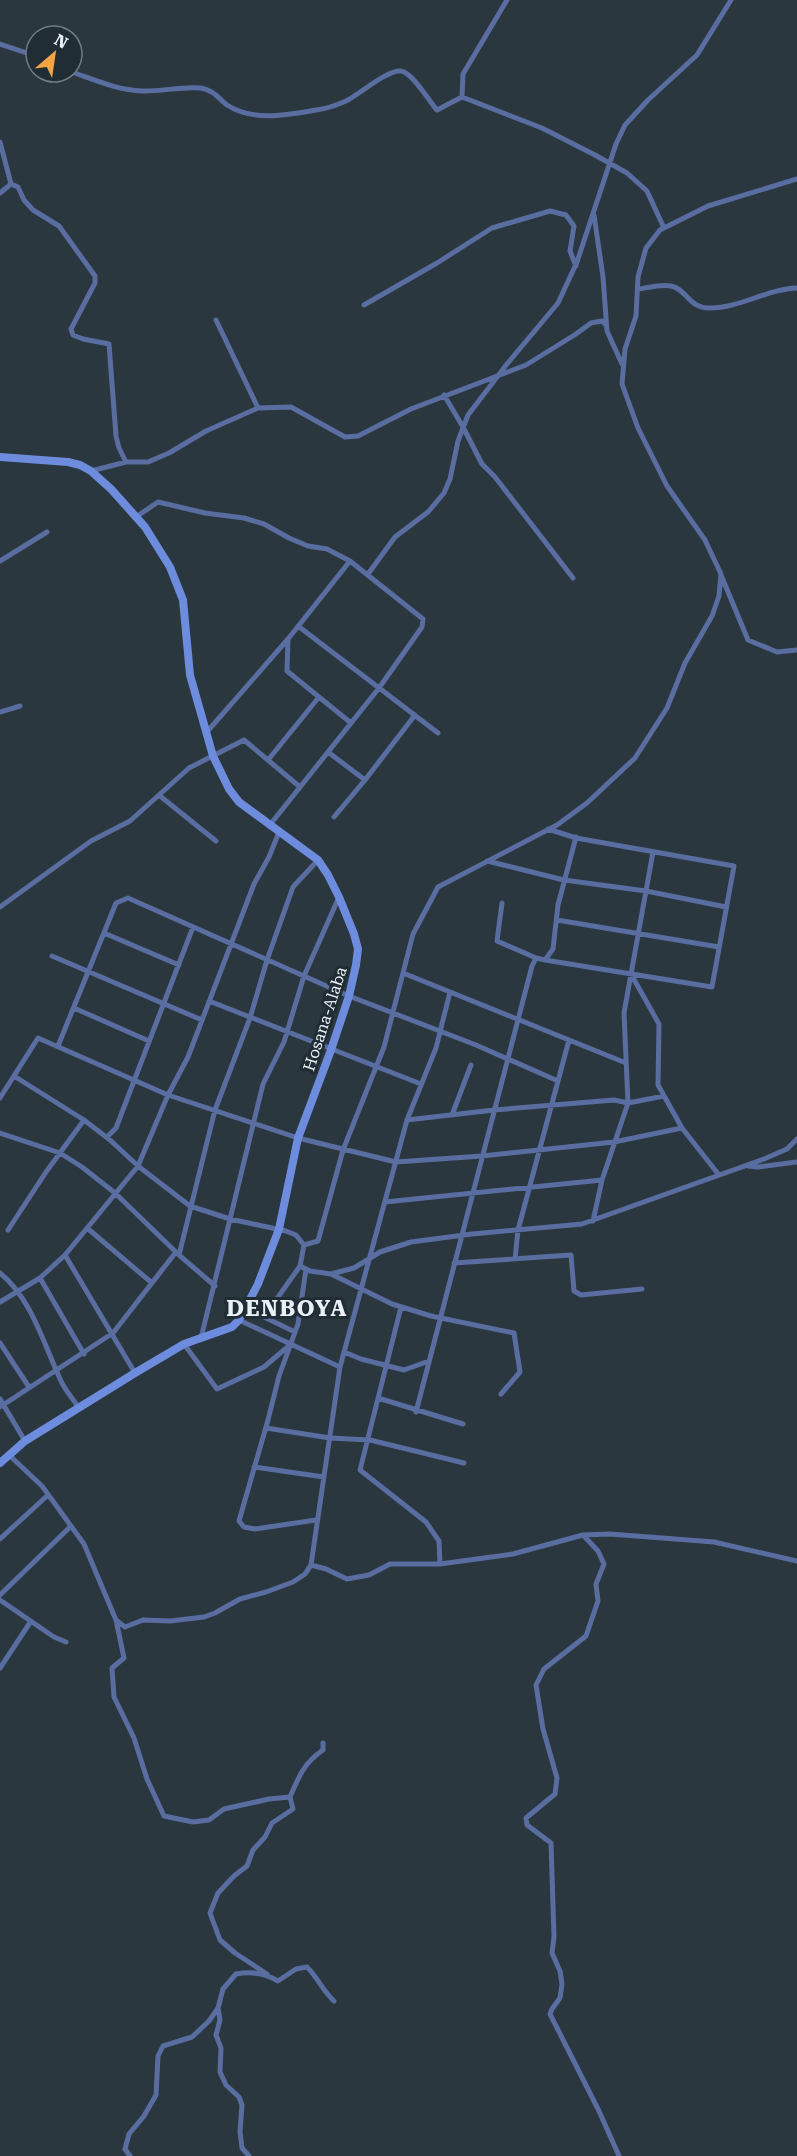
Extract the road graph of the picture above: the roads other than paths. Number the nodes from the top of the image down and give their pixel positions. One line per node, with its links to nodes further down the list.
1 (507, 0): 6 (street)
2 (731, 0): 8 (street)
3 (0, 44): 4 (street)
4 (24, 52)
5 (84, 76): 6 (street)
6 (462, 97): 8 (street)
7 (0, 142): 10 (street)
8 (610, 164): 12 (street); 13 (street)
9 (797, 178): 13 (street)
10 (11, 184): 11 (street); 26 (street)
11 (0, 193)
12 (594, 213): 14 (street); 19 (street)
13 (664, 228): 16 (street)
14 (576, 266): 17 (street); 21 (street)
15 (797, 288): 16 (street)
16 (638, 289): 20 (street)
17 (364, 305)
18 (216, 320): 23 (street)
19 (606, 325): 20 (street); 21 (street)
20 (622, 365): 33 (street)
21 (498, 375): 22 (street); 24 (street)
22 (444, 395): 23 (street); 24 (street)
23 (258, 408): 26 (street)
24 (464, 427): 32 (street); 34 (street)
25 (0, 457): 27 (main road, Hosana-Alaba)
26 (126, 462): 27 (street)
27 (91, 471): 28 (main road, Hosana-Alaba)
28 (136, 517): 31 (street); 44 (main road, Hosana-Alaba)
29 (47, 532): 30 (street)
30 (0, 561)
31 (350, 561): 32 (street); 35 (street)
32 (368, 574): 38 (street)
33 (721, 574): 37 (street); 54 (street)
34 (573, 578)
35 (298, 626): 36 (street); 38 (street)
36 (288, 639): 39 (street); 44 (street)
37 (797, 650)
38 (379, 688): 42 (street); 43 (street)
39 (319, 697): 43 (street); 48 (street)
40 (20, 706): 41 (street)
41 (0, 712)
42 (415, 715): 45 (street); 49 (street)
43 (351, 723): 46 (street)
44 (206, 733): 47 (main road, Hosana-Alaba)
45 (438, 733)
46 (328, 752): 49 (street); 50 (street)
47 (213, 756): 48 (street); 51 (street); 53 (main road, Hosana-Alaba)
48 (268, 760): 50 (street)
49 (365, 780): 52 (street)
50 (300, 787): 53 (street)
51 (160, 796): 57 (street); 65 (street)
52 (334, 818)
53 (269, 826): 55 (main road, Hosana-Alaba)
54 (548, 829): 56 (street); 60 (street)
55 (279, 832): 59 (main road, Hosana-Alaba); 71 (street)
56 (576, 837): 58 (street); 61 (street)
57 (216, 841)
58 (653, 852): 62 (street); 66 (street)
59 (318, 860): 63 (main road, Hosana-Alaba); 75 (street)
60 (487, 861): 61 (street); 79 (street)
61 (564, 880): 62 (street); 67 (street)
62 (646, 891): 66 (street); 70 (street)
63 (339, 897): 81 (street); 83 (main road, Hosana-Alaba)
64 (502, 903): 74 (street)
65 (0, 907)
66 (726, 907): 72 (street)
67 (557, 920): 70 (street); 76 (street)
68 (193, 927): 69 (street); 71 (street); 77 (street)
69 (104, 933): 77 (street); 78 (street)
70 (638, 935): 72 (street); 80 (street)
71 (230, 943): 75 (street); 84 (street)
72 (719, 947): 80 (street)
73 (52, 956): 78 (street)
74 (536, 958): 76 (street); 90 (street)
75 (267, 960): 81 (street); 88 (street)
76 (545, 960): 80 (street)
77 (178, 965): 85 (street)
78 (88, 971): 85 (street); 86 (street)
79 (403, 972): 82 (street); 87 (street)
80 (631, 974): 98 (street); 106 (street)
81 (304, 976): 83 (street); 92 (street)
82 (450, 992): 90 (street); 91 (street)
83 (349, 996): 87 (street); 96 (main road, Hosana-Alaba)
84 (209, 1001): 88 (street); 89 (street)
85 (164, 1003): 89 (street); 94 (street)
86 (74, 1008): 94 (street); 95 (street)
87 (393, 1013): 91 (street); 100 (street)
88 (250, 1018): 92 (street); 110 (street)
89 (202, 1020): 105 (street)
90 (519, 1020): 93 (street); 97 (street)
91 (440, 1031): 97 (street); 104 (street)
92 (287, 1032): 96 (street); 115 (street)
93 (569, 1040): 98 (street); 103 (street)
94 (149, 1041): 102 (street)
95 (58, 1046): 101 (street); 102 (street)
96 (331, 1050): 100 (street); 119 (main road, Hosana-Alaba)
97 (509, 1060): 103 (street); 111 (street)
98 (626, 1063): 108 (street)
99 (471, 1065): 112 (street)
100 (376, 1067): 104 (street); 123 (street)
101 (14, 1076): 107 (street); 113 (street)
102 (134, 1080): 105 (street); 118 (street)
103 (558, 1081): 109 (street)
104 (421, 1084): 114 (street)
105 (168, 1095): 110 (street); 129 (street)
106 (664, 1096): 108 (street); 116 (street)
107 (0, 1098)
108 (628, 1103): 109 (street); 121 (street)
109 (552, 1106): 111 (street); 122 (street)
110 (215, 1110): 115 (street); 136 (street)
111 (494, 1110): 112 (street); 125 (street)
112 (452, 1115): 114 (street)
113 (84, 1120): 118 (street); 124 (street)
114 (407, 1120): 126 (street)
115 (253, 1123): 119 (street); 137 (street)
116 (682, 1128): 121 (street); 130 (street)
117 (0, 1133): 124 (street)
118 (107, 1137): 129 (street)
119 (298, 1138): 123 (street); 140 (main road, Hosana-Alaba)
120 (797, 1139): 128 (street)
121 (614, 1142): 122 (street); 131 (street)
122 (539, 1149): 125 (street); 132 (street)
123 (343, 1150): 126 (street); 144 (street)
124 (60, 1153): 133 (street); 141 (street)
125 (482, 1156): 126 (street); 134 (street)
126 (396, 1162): 135 (street)
127 (797, 1162): 128 (street)
128 (747, 1165): 130 (street)
129 (138, 1166): 133 (street); 136 (street)
130 (719, 1176): 138 (street)
131 (603, 1180): 132 (street); 138 (street)
132 (529, 1187): 134 (street); 142 (street)
133 (115, 1192): 139 (street); 145 (street)
134 (472, 1192): 135 (street); 143 (street)
135 (385, 1202): 147 (street)
136 (190, 1206): 137 (street); 145 (street)
137 (230, 1219): 140 (street); 155 (street)
138 (593, 1221): 142 (street)
139 (87, 1228): 146 (street); 154 (street)
140 (279, 1229): 144 (street); 161 (main road, Hosana-Alaba)
141 (8, 1230)
142 (518, 1230): 143 (street); 148 (street)
143 (461, 1235): 147 (street); 149 (street)
144 (304, 1245): 150 (street)
145 (177, 1254): 154 (street); 155 (street)
146 (65, 1255): 153 (street); 166 (street)
147 (369, 1258): 152 (street); 156 (street)
148 (515, 1259): 149 (street); 157 (street)
149 (454, 1263): 163 (street)
150 (303, 1268): 152 (street); 162 (street); 165 (street)
151 (0, 1273): 158 (street)
152 (331, 1274): 156 (street)
153 (40, 1278): 158 (street); 172 (street)
154 (152, 1283): 166 (street)
155 (215, 1286): 167 (street)
156 (362, 1287): 160 (street); 171 (street)
157 (642, 1289)
158 (18, 1292): 159 (street); 176 (street)
159 (0, 1302)
160 (401, 1307): 163 (street); 174 (street)
161 (246, 1308): 162 (street); 164 (main road, Hosana-Alaba)
162 (264, 1317): 165 (street)
163 (440, 1318): 173 (street); 179 (street)
164 (239, 1320): 167 (main road); 170 (street)
165 (295, 1332): 170 (street)
166 (113, 1333): 172 (street); 177 (street)
167 (201, 1338): 169 (main road)
168 (0, 1342): 178 (street)
169 (184, 1344): 170 (street); 177 (main road)
170 (291, 1344): 175 (street); 185 (street)
171 (344, 1352): 174 (street); 175 (street)
172 (84, 1354): 176 (street)
173 (429, 1361): 174 (street); 183 (street)
174 (386, 1366): 180 (street)
175 (340, 1367): 186 (street)
176 (56, 1369): 178 (street); 182 (street)
177 (135, 1373): 182 (main road)
178 (29, 1387): 181 (street)
179 (501, 1394)
180 (378, 1398): 183 (street); 187 (street)
181 (1, 1403): 188 (street)
182 (79, 1408): 188 (main road)
183 (416, 1412): 184 (street)
184 (463, 1425)
185 (266, 1428): 186 (street); 192 (street)
186 (330, 1438): 187 (street); 193 (street)
187 (367, 1440): 191 (street); 200 (street)
188 (25, 1441): 189 (main road)
189 (8, 1454): 190 (main road); 194 (street)
190 (0, 1462)
191 (464, 1463)
192 (254, 1467): 193 (street); 195 (street)
193 (324, 1477): 195 (street)
194 (48, 1495): 196 (street); 198 (street)
195 (316, 1520): 201 (street)
196 (71, 1526): 202 (street); 203 (street)
197 (583, 1535): 199 (street); 200 (street); 214 (street)
198 (0, 1539)
199 (797, 1561)
200 (440, 1564): 201 (street)
201 (311, 1565): 203 (street)
202 (0, 1598): 204 (street)
203 (116, 1620): 208 (street)
204 (31, 1621): 205 (street); 206 (street)
205 (66, 1642)
206 (0, 1668)
207 (323, 1743): 208 (street)
208 (290, 1797): 209 (street)
209 (268, 1975): 210 (street); 211 (street)
210 (334, 2001)
211 (218, 2008): 212 (street); 213 (street)
212 (130, 2156)
213 (249, 2156)
214 (619, 2156)

